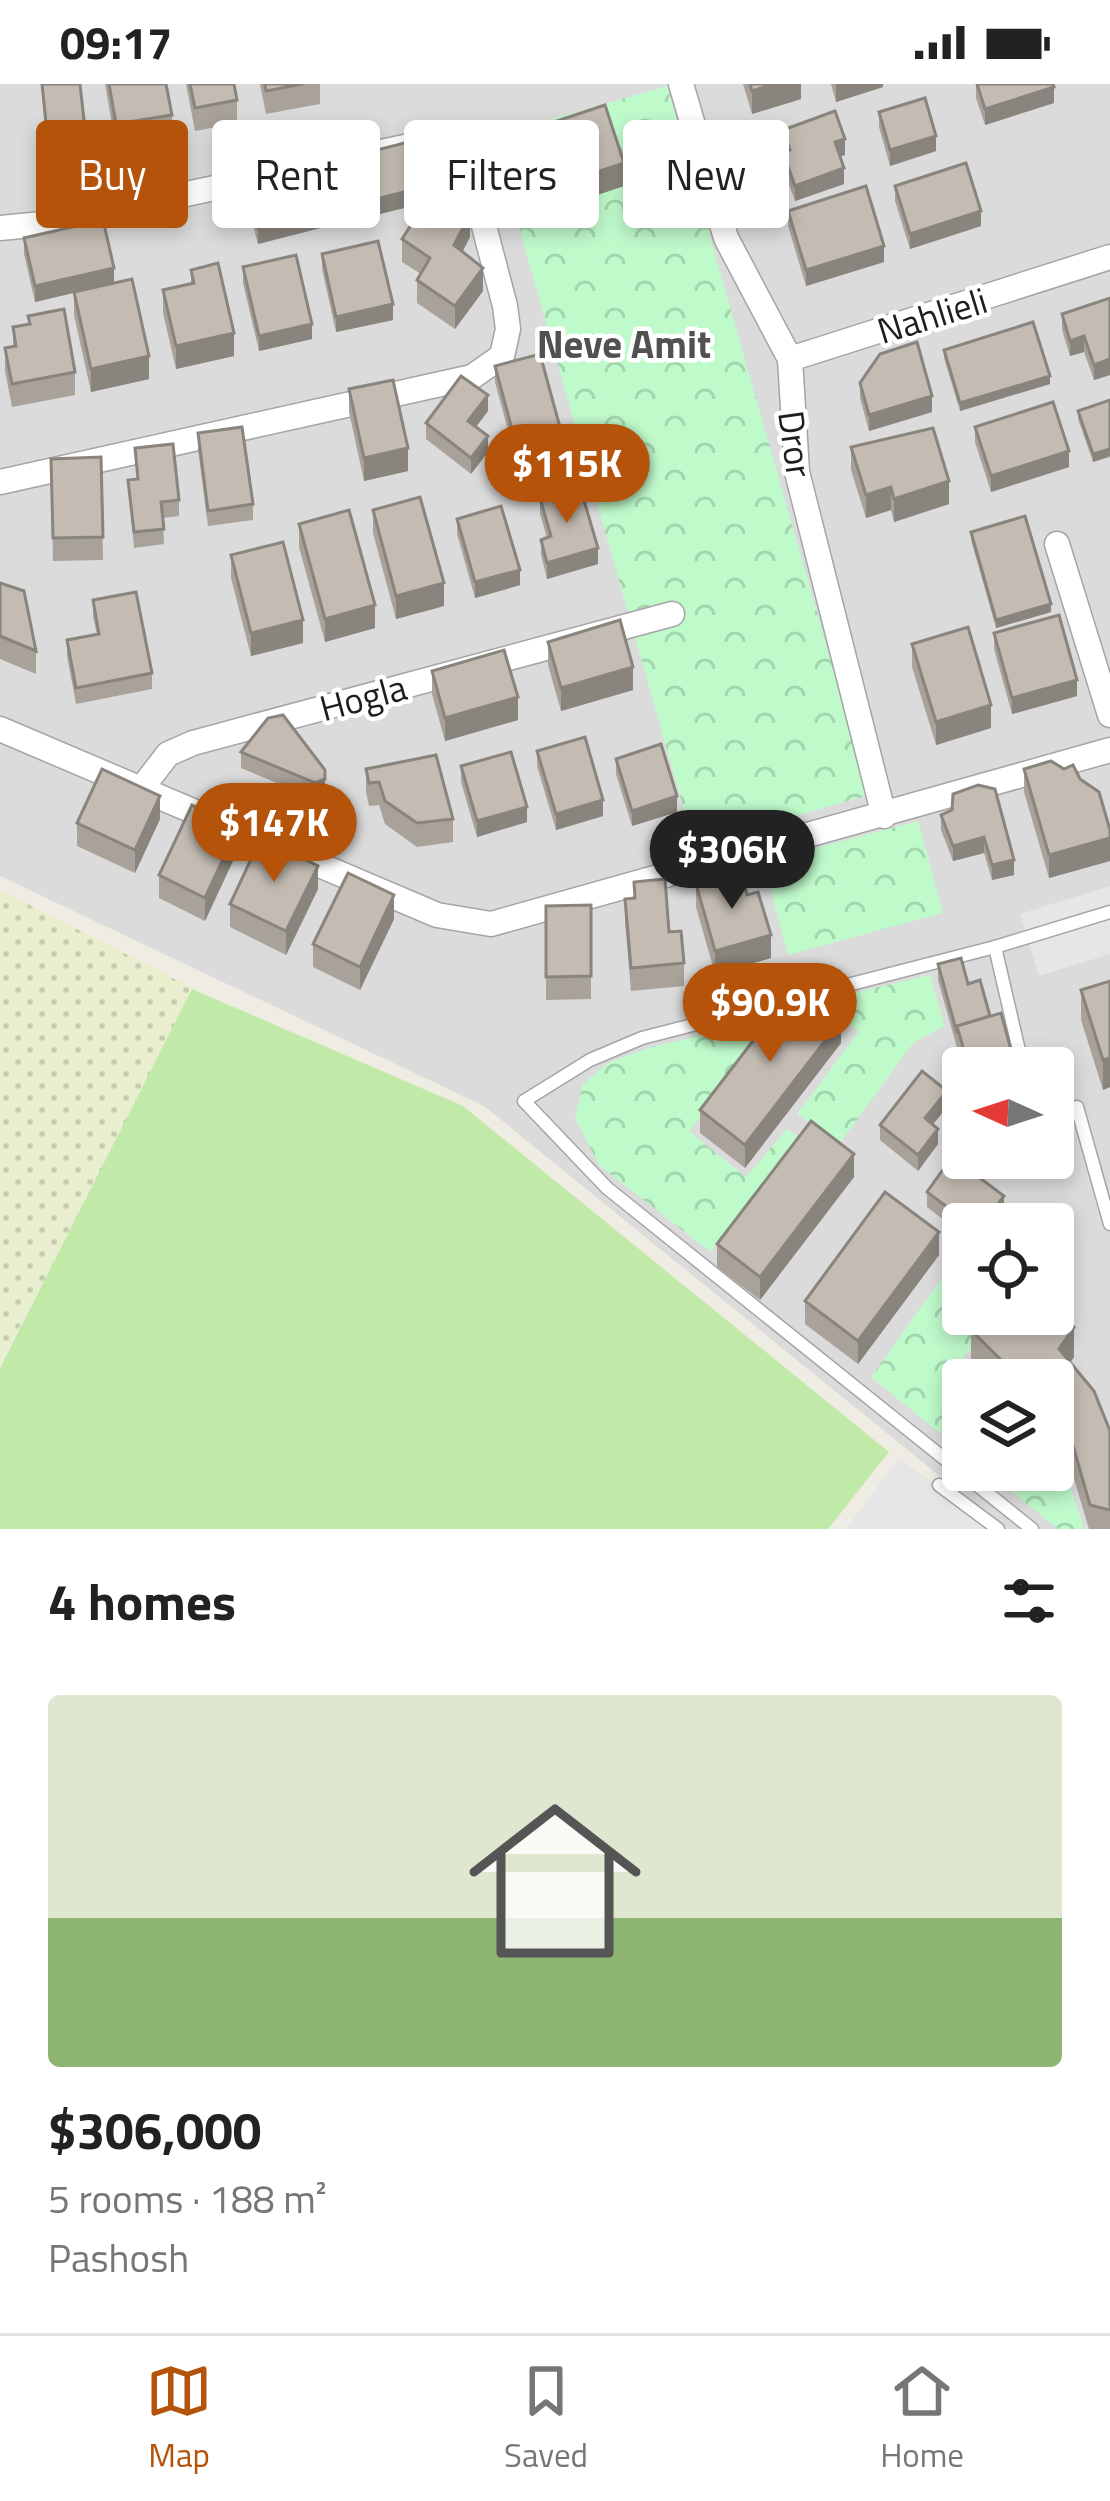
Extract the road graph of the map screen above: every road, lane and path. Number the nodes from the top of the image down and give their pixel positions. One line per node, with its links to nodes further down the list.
1 (681, 84): 6 (street, Dror)
2 (0, 228): 7 (street)
3 (1110, 257): 5 (street, Nahlieli)
4 (1110, 269): 5 (street, Nahlieli)
5 (1075, 272): 6 (street, Nahlieli)
6 (790, 358): 14 (street, Dror)
7 (0, 482)
8 (1057, 544): 10 (street)
9 (672, 614): 13 (street, Hogla)
10 (1110, 716)
11 (0, 729): 13 (street)
12 (1110, 750): 14 (street)
13 (141, 789): 14 (street)
14 (884, 816)
15 (1110, 912): 16 (lane)
16 (995, 947): 17 (lane); 22 (lane)
17 (1018, 1047)
18 (1077, 1107): 19 (lane)
19 (1110, 1225)
20 (939, 1485): 21 (lane)
21 (998, 1529)
22 (1032, 1529)

